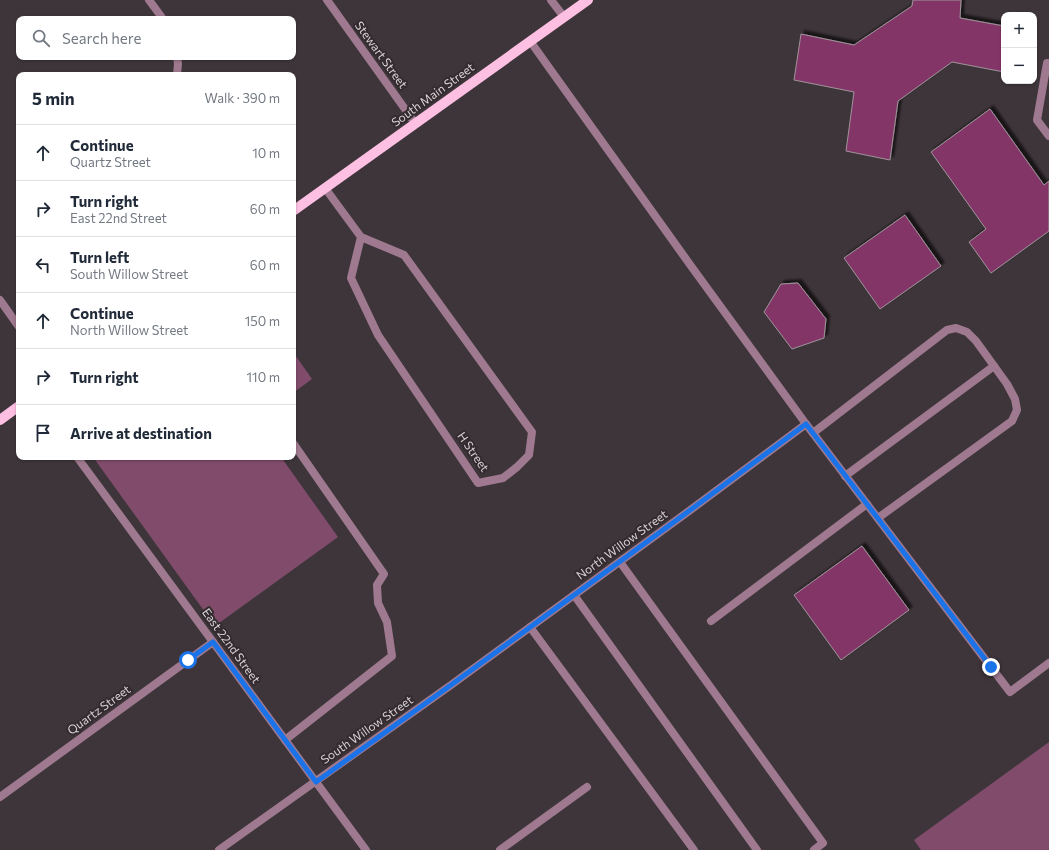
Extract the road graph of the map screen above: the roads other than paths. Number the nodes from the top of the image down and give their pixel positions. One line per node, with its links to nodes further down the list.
1 (149, 0): 5 (street)
2 (327, 0): 11 (street, Stewart Street)
3 (551, 0): 6 (street)
4 (588, 0): 6 (main road, South Main Street)
5 (162, 16)
6 (564, 17): 7 (main road, South Main Street)
7 (530, 41): 11 (main road, South Main Street); 21 (street)
8 (177, 60): 10 (street)
9 (1049, 63): 12 (street)
10 (177, 72)
11 (415, 123): 13 (main road, South Main Street)
12 (1049, 136)
13 (324, 188): 14 (main road, South Main Street); 15 (street)
14 (296, 209)
15 (361, 237): 15 (street, H Street)
16 (0, 300): 17 (street)
17 (16, 322)
18 (994, 366): 22 (street); 25 (street); 27 (street)
19 (16, 408): 20 (main road)
20 (0, 420)
21 (806, 424): 22 (street); 28 (street, North Willow Street)
22 (813, 433): 25 (street)
23 (296, 447): 35 (street)
24 (79, 460): 32 (street, East 22nd Street)
25 (845, 476): 26 (street)
26 (867, 504): 27 (street); 30 (street)
27 (878, 518): 33 (street)
28 (620, 562): 29 (street, North Willow Street); 44 (street)
29 (574, 595): 31 (street, North Willow Street); 43 (street)
30 (711, 621)
31 (530, 627): 34 (street, North Willow Street); 42 (street)
32 (213, 642): 35 (street, East 22nd Street); 38 (street, Quartz Street)
33 (1049, 663)
34 (451, 685): 36 (street, South Willow Street)
35 (285, 740): 36 (street, East 22nd Street)
36 (316, 782): 39 (street, South Willow Street); 40 (street, East 22nd Street)
37 (587, 787): 41 (street)
38 (0, 797)
39 (219, 850)
40 (366, 850)
41 (500, 850)
42 (694, 850)
43 (757, 850)
44 (814, 850)

